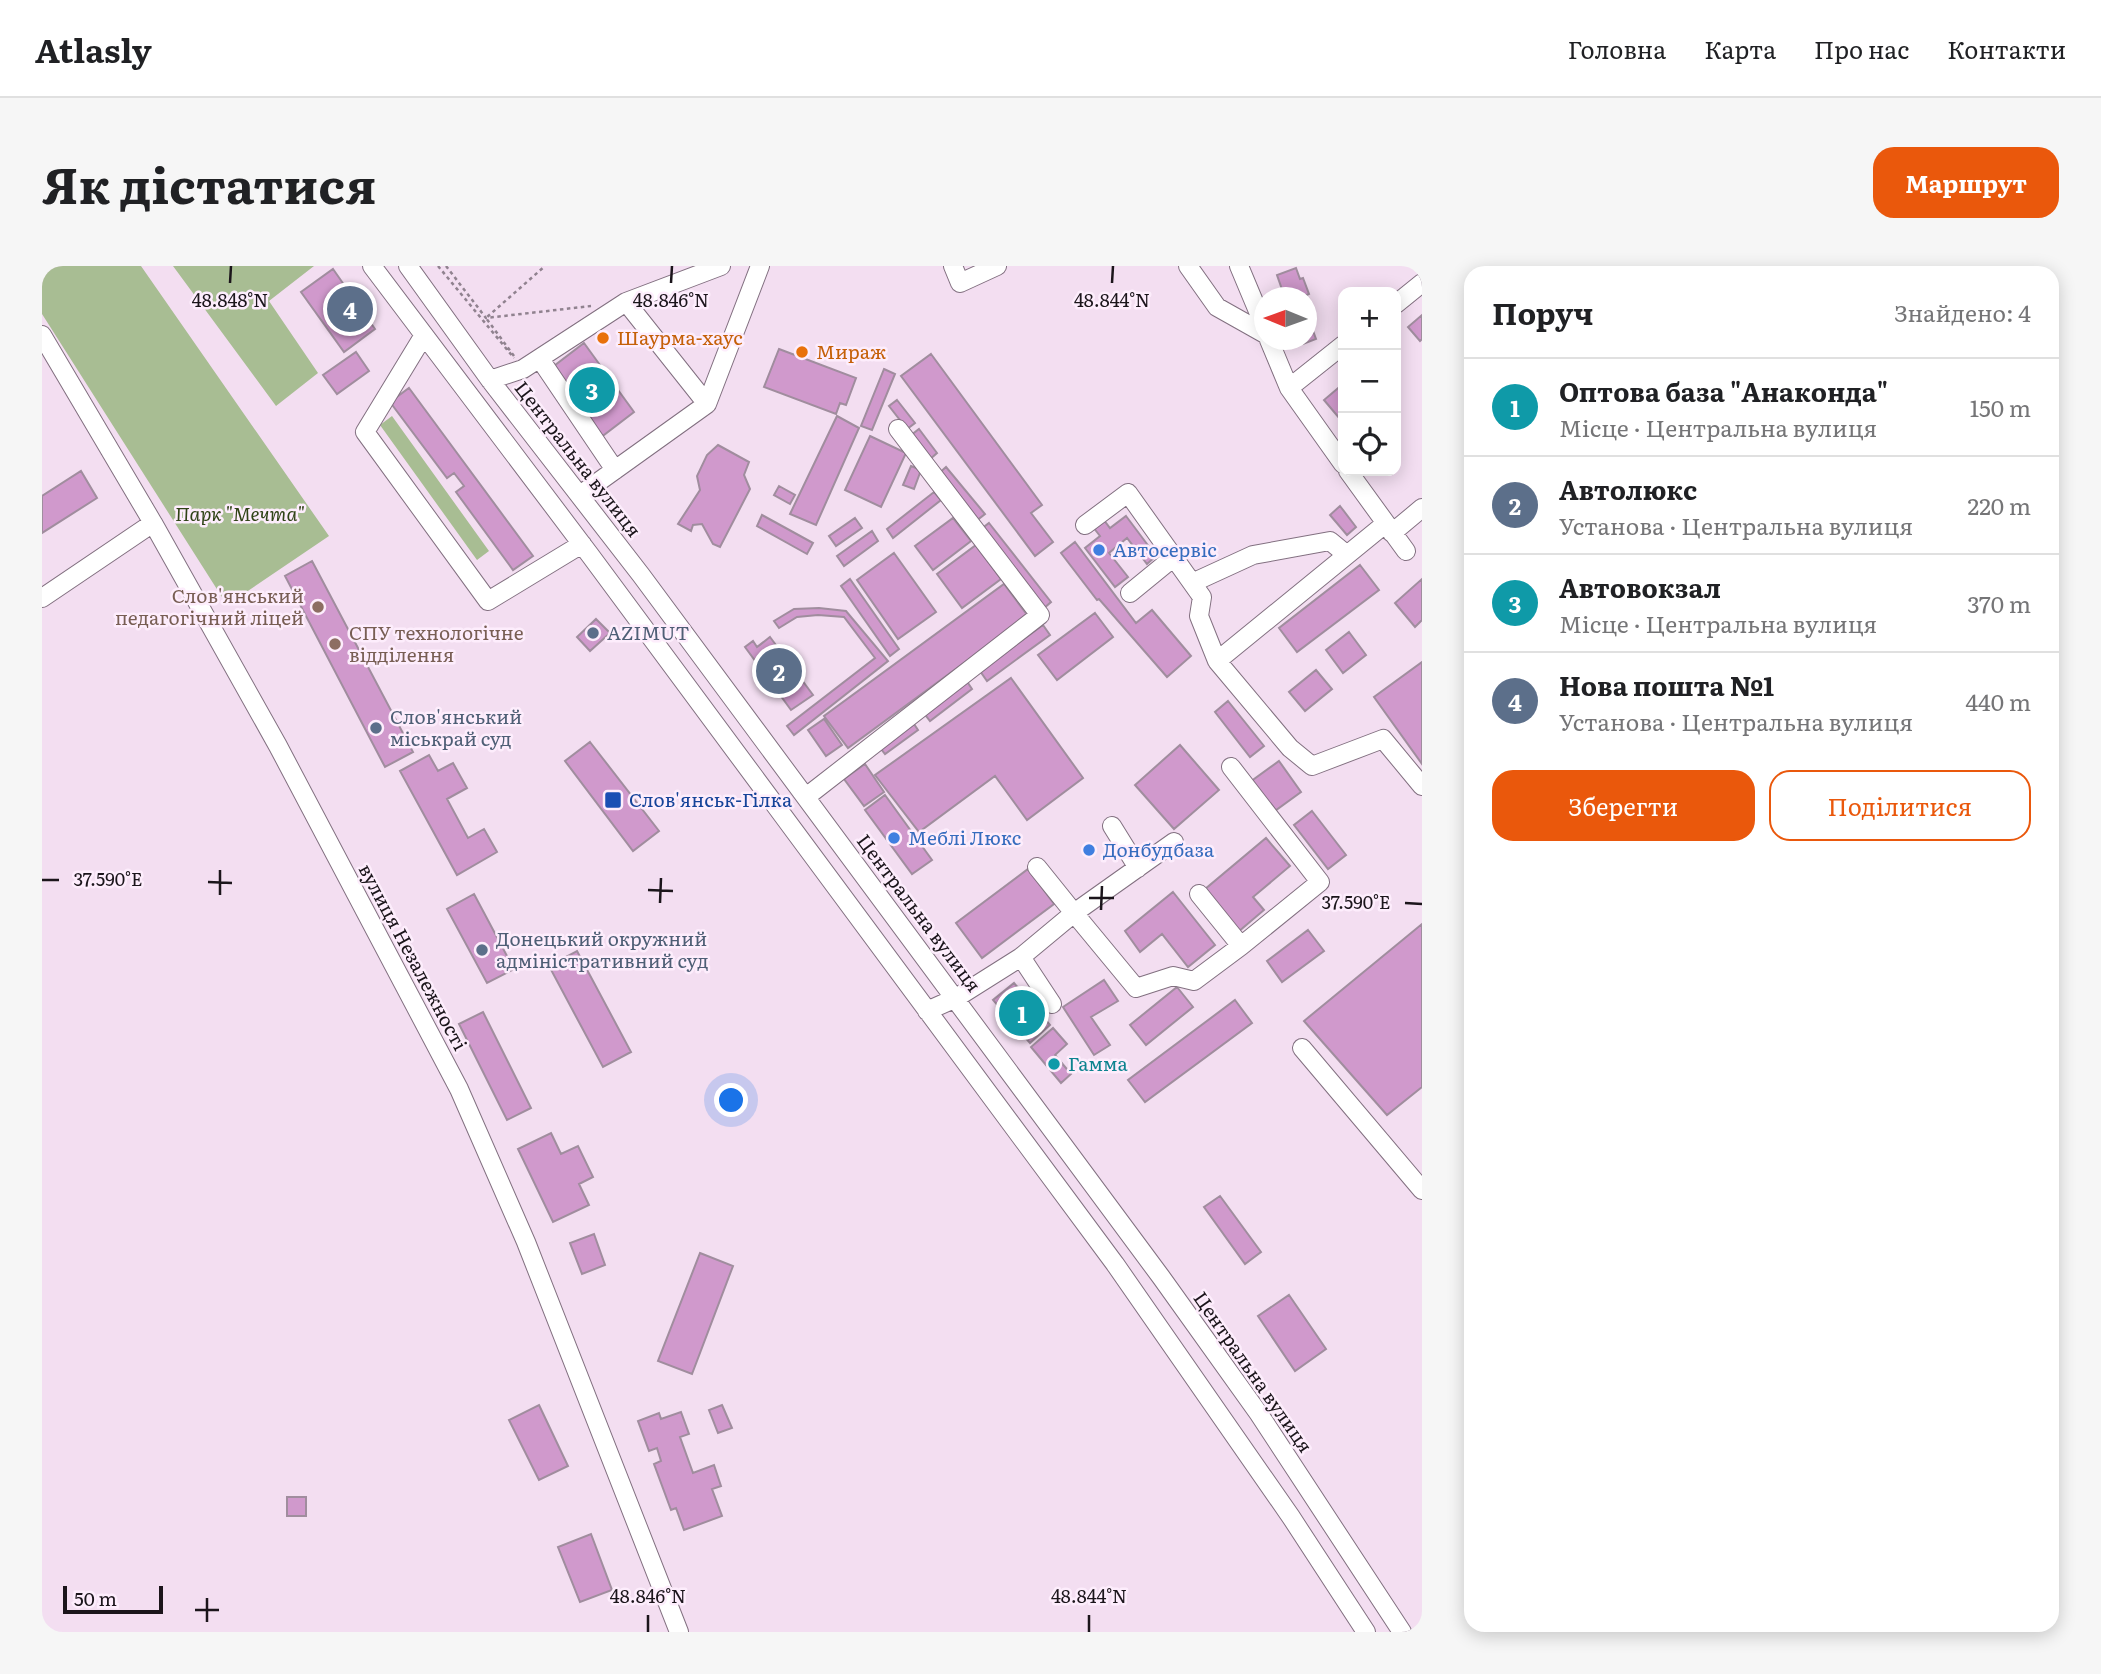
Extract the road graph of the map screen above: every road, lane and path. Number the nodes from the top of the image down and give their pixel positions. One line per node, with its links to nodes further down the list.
1 (372, 266): 20 (street)
2 (408, 266): 25 (street, Центральна вулиця)
3 (438, 266): 24 (path)
4 (446, 266): 17 (path)
5 (545, 266): 17 (path)
6 (721, 266): 14 (street)
7 (760, 266): 27 (street)
8 (953, 266): 9 (street)
9 (997, 266)
10 (1188, 266): 18 (street)
11 (1239, 266): 15 (street)
12 (1422, 283): 13 (street)
13 (1401, 300)
14 (626, 302): 23 (street); 27 (street)
15 (1254, 302)
16 (601, 305): 17 (path)
17 (486, 318): 24 (path)
18 (1254, 328)
19 (42, 335): 34 (street, вулиця Незалежності)
20 (424, 335): 37 (street); 37 (street)
21 (1338, 349): 26 (street)
22 (1273, 350): 26 (street)
23 (540, 359): 24 (street); 30 (street)
24 (523, 369): 25 (street)
25 (490, 380): 32 (street, Центральна вулиця)
26 (1289, 388): 29 (street)
27 (708, 404): 30 (street)
28 (898, 429): 47 (street)
29 (1338, 457)
30 (615, 470): 32 (street)
31 (1352, 476): 36 (street)
32 (580, 495): 47 (street, Центральна вулиця)
33 (1422, 508): 36 (street)
34 (153, 523): 43 (street); 61 (street, вулиця Незалежності)
35 (1085, 525): 40 (street)
36 (1389, 528): 38 (street); 39 (street)
37 (582, 544): 58 (street)
38 (1406, 551)
39 (1347, 555): 41 (street); 44 (street)
40 (1174, 557): 41 (street); 42 (street)
41 (1192, 583): 44 (street)
42 (1130, 593)
43 (42, 598)
44 (1217, 661): 46 (street)
45 (1231, 767): 54 (street)
46 (1422, 786)
47 (806, 797): 56 (street, Центральна вулиця)
48 (1112, 826): 51 (street)
49 (1174, 842): 51 (street)
50 (1037, 867): 53 (street)
51 (1138, 868): 53 (street)
52 (1199, 894): 54 (street)
53 (1074, 913): 54 (street); 55 (street)
54 (1241, 946)
55 (1021, 957): 56 (street); 57 (street)
56 (956, 998): 58 (street); 63 (street, Центральна вулиця)
57 (1052, 1004)
58 (927, 1011): 62 (street)
59 (1302, 1048): 60 (street)
60 (1422, 1190)
61 (679, 1632)
62 (1366, 1632)
63 (1402, 1632)

